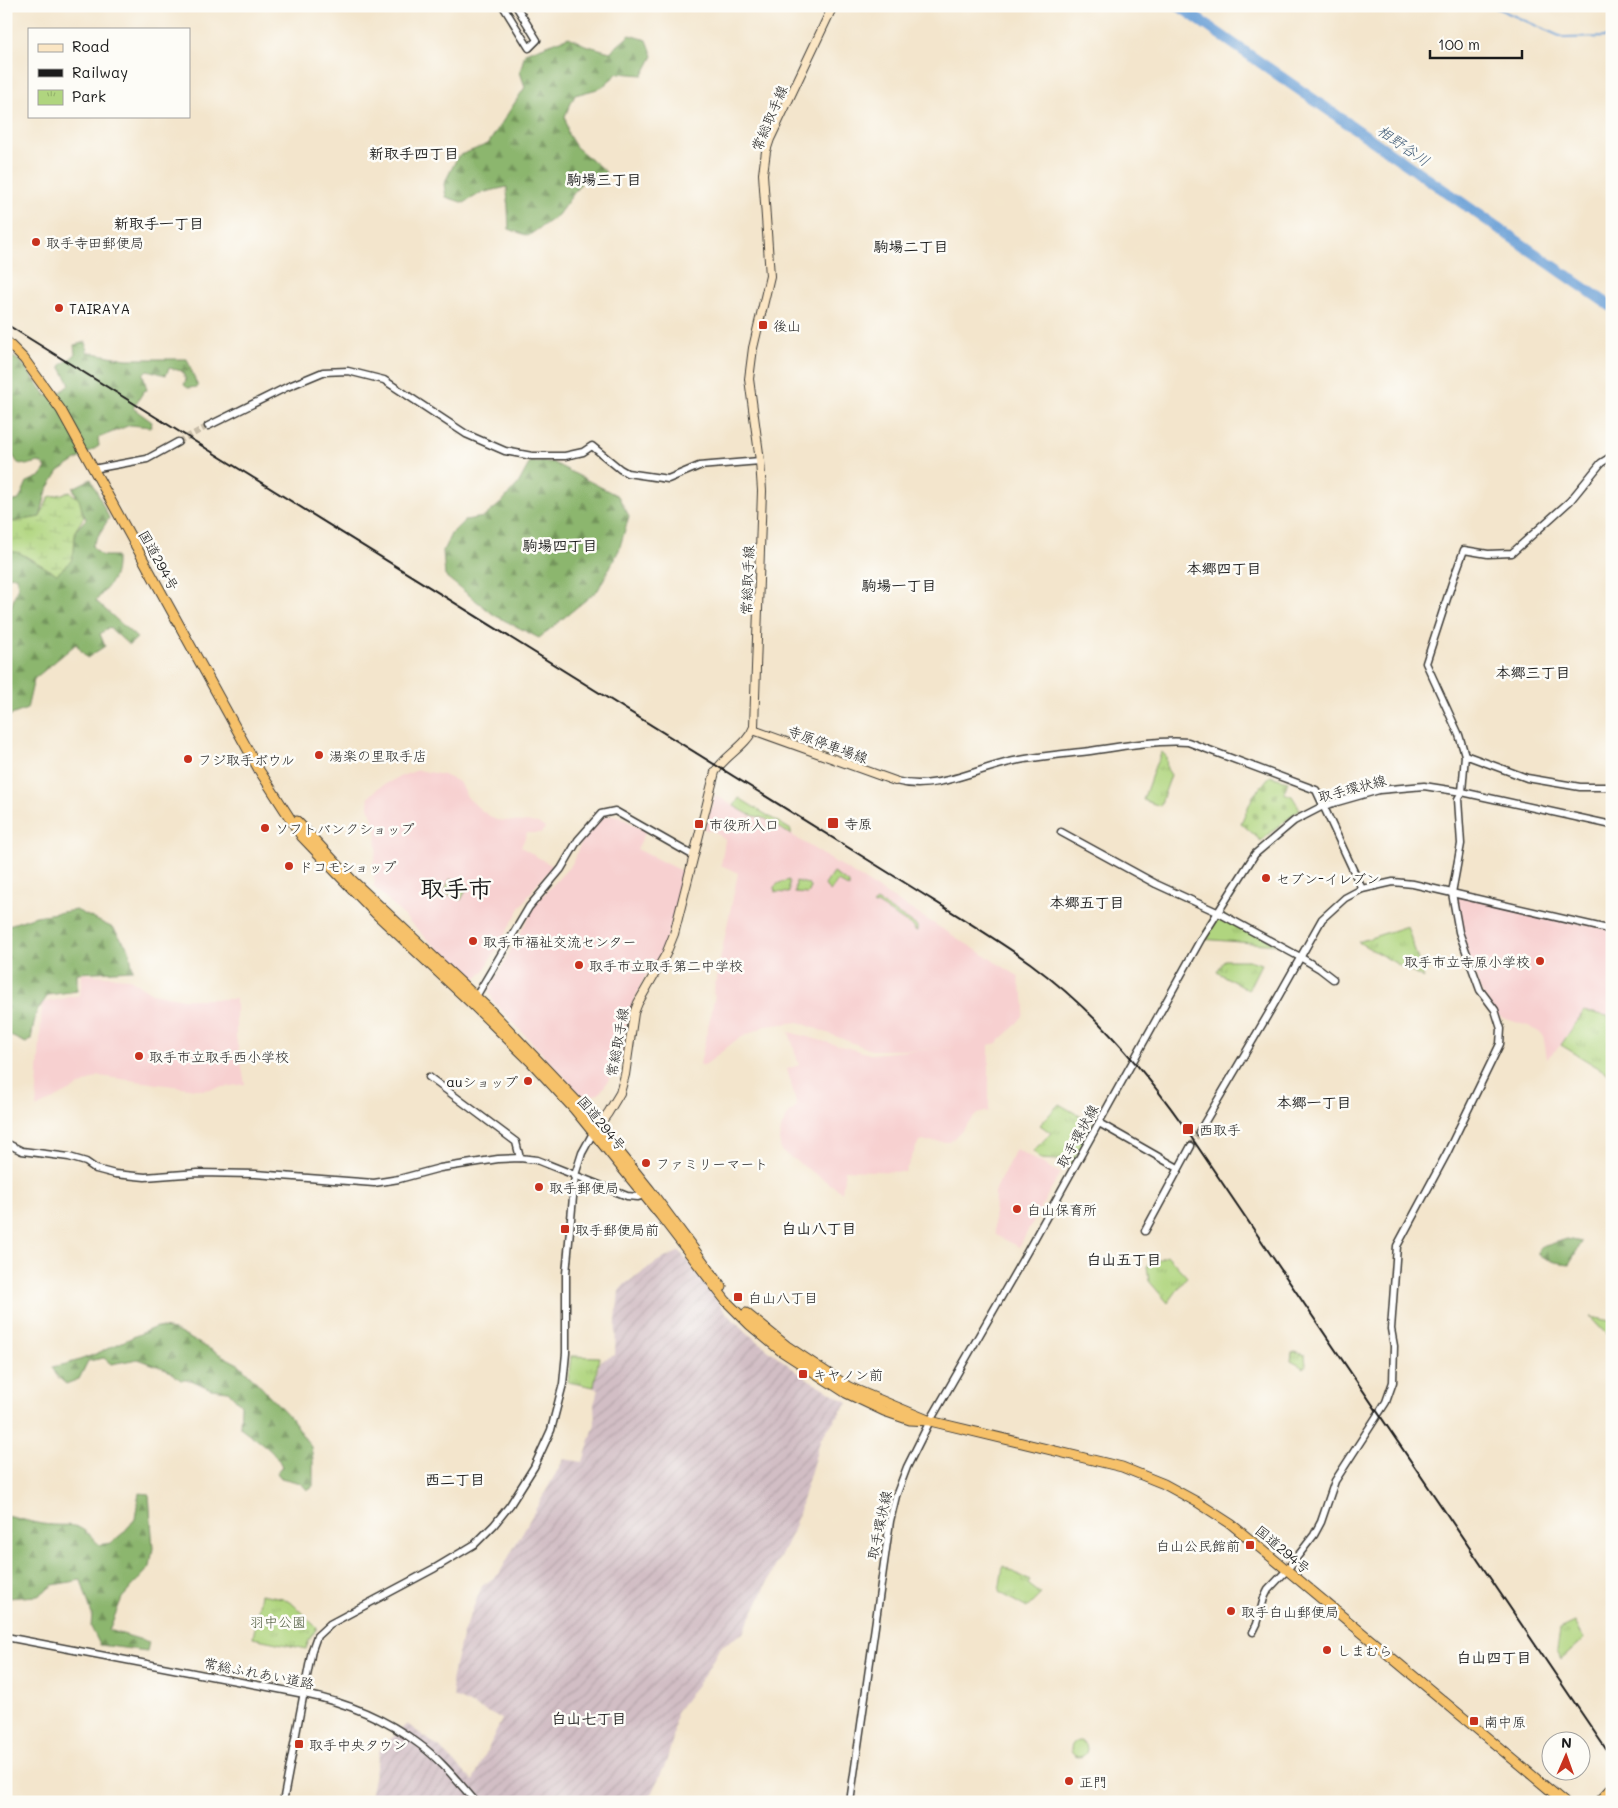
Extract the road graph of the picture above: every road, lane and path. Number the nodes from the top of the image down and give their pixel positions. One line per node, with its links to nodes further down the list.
1 (503, 6): 2 (street)
2 (516, 6)
3 (833, 6): 8 (main road, 常総取手線)
4 (6, 341): 9 (highway, 国道294号)
5 (208, 426): 8 (street)
6 (178, 442): 9 (street)
7 (1612, 456): 11 (street)
8 (760, 461): 10 (main road, 常総取手線)
9 (93, 470): 25 (highway, 国道294号)
10 (753, 730): 12 (main road, 寺原停車場線); 18 (main road, 常総取手線)
11 (1465, 755): 13 (street); 14 (street)
12 (896, 781): 15 (street)
13 (1612, 788)
14 (1462, 792): 15 (street, 取手環状線); 16 (street, 取手環状線); 20 (street)
15 (1323, 806): 19 (street); 21 (street, 取手環状線)
16 (1612, 826)
17 (1061, 832): 21 (street)
18 (694, 856): 25 (street); 28 (main road, 常総取手線)
19 (1362, 889): 20 (street); 23 (street)
20 (1452, 893): 22 (street); 38 (street)
21 (1217, 912): 23 (street); 27 (street, 取手環状線)
22 (1612, 930)
23 (1300, 957): 24 (street); 29 (street)
24 (1333, 979)
25 (474, 1000): 28 (highway, 国道294号)
26 (429, 1077): 32 (street)
27 (1099, 1123): 33 (street); 37 (street, 取手環状線)
28 (596, 1129): 34 (street); 35 (highway, 国道294号); 37 (highway, 国道294号)
29 (1199, 1132)
30 (6, 1143): 32 (street)
31 (1191, 1146): 33 (street)
32 (520, 1158): 34 (street)
33 (1178, 1168): 36 (street)
34 (574, 1175): 35 (street); 41 (street)
35 (644, 1195): 37 (highway, 国道294号)
36 (1145, 1230)
37 (930, 1421): 38 (highway, 国道294号); 45 (street, 取手環状線)
38 (1287, 1570): 39 (street); 46 (highway, 国道294号)
39 (1253, 1632)
40 (6, 1637): 41 (street, 常総ふれあい道路)
41 (304, 1694): 43 (street); 44 (street, 常総ふれあい道路)
42 (1612, 1788): 47 (highway)
43 (283, 1802)
44 (476, 1802)
45 (850, 1802)
46 (1564, 1802)
47 (1599, 1802)

